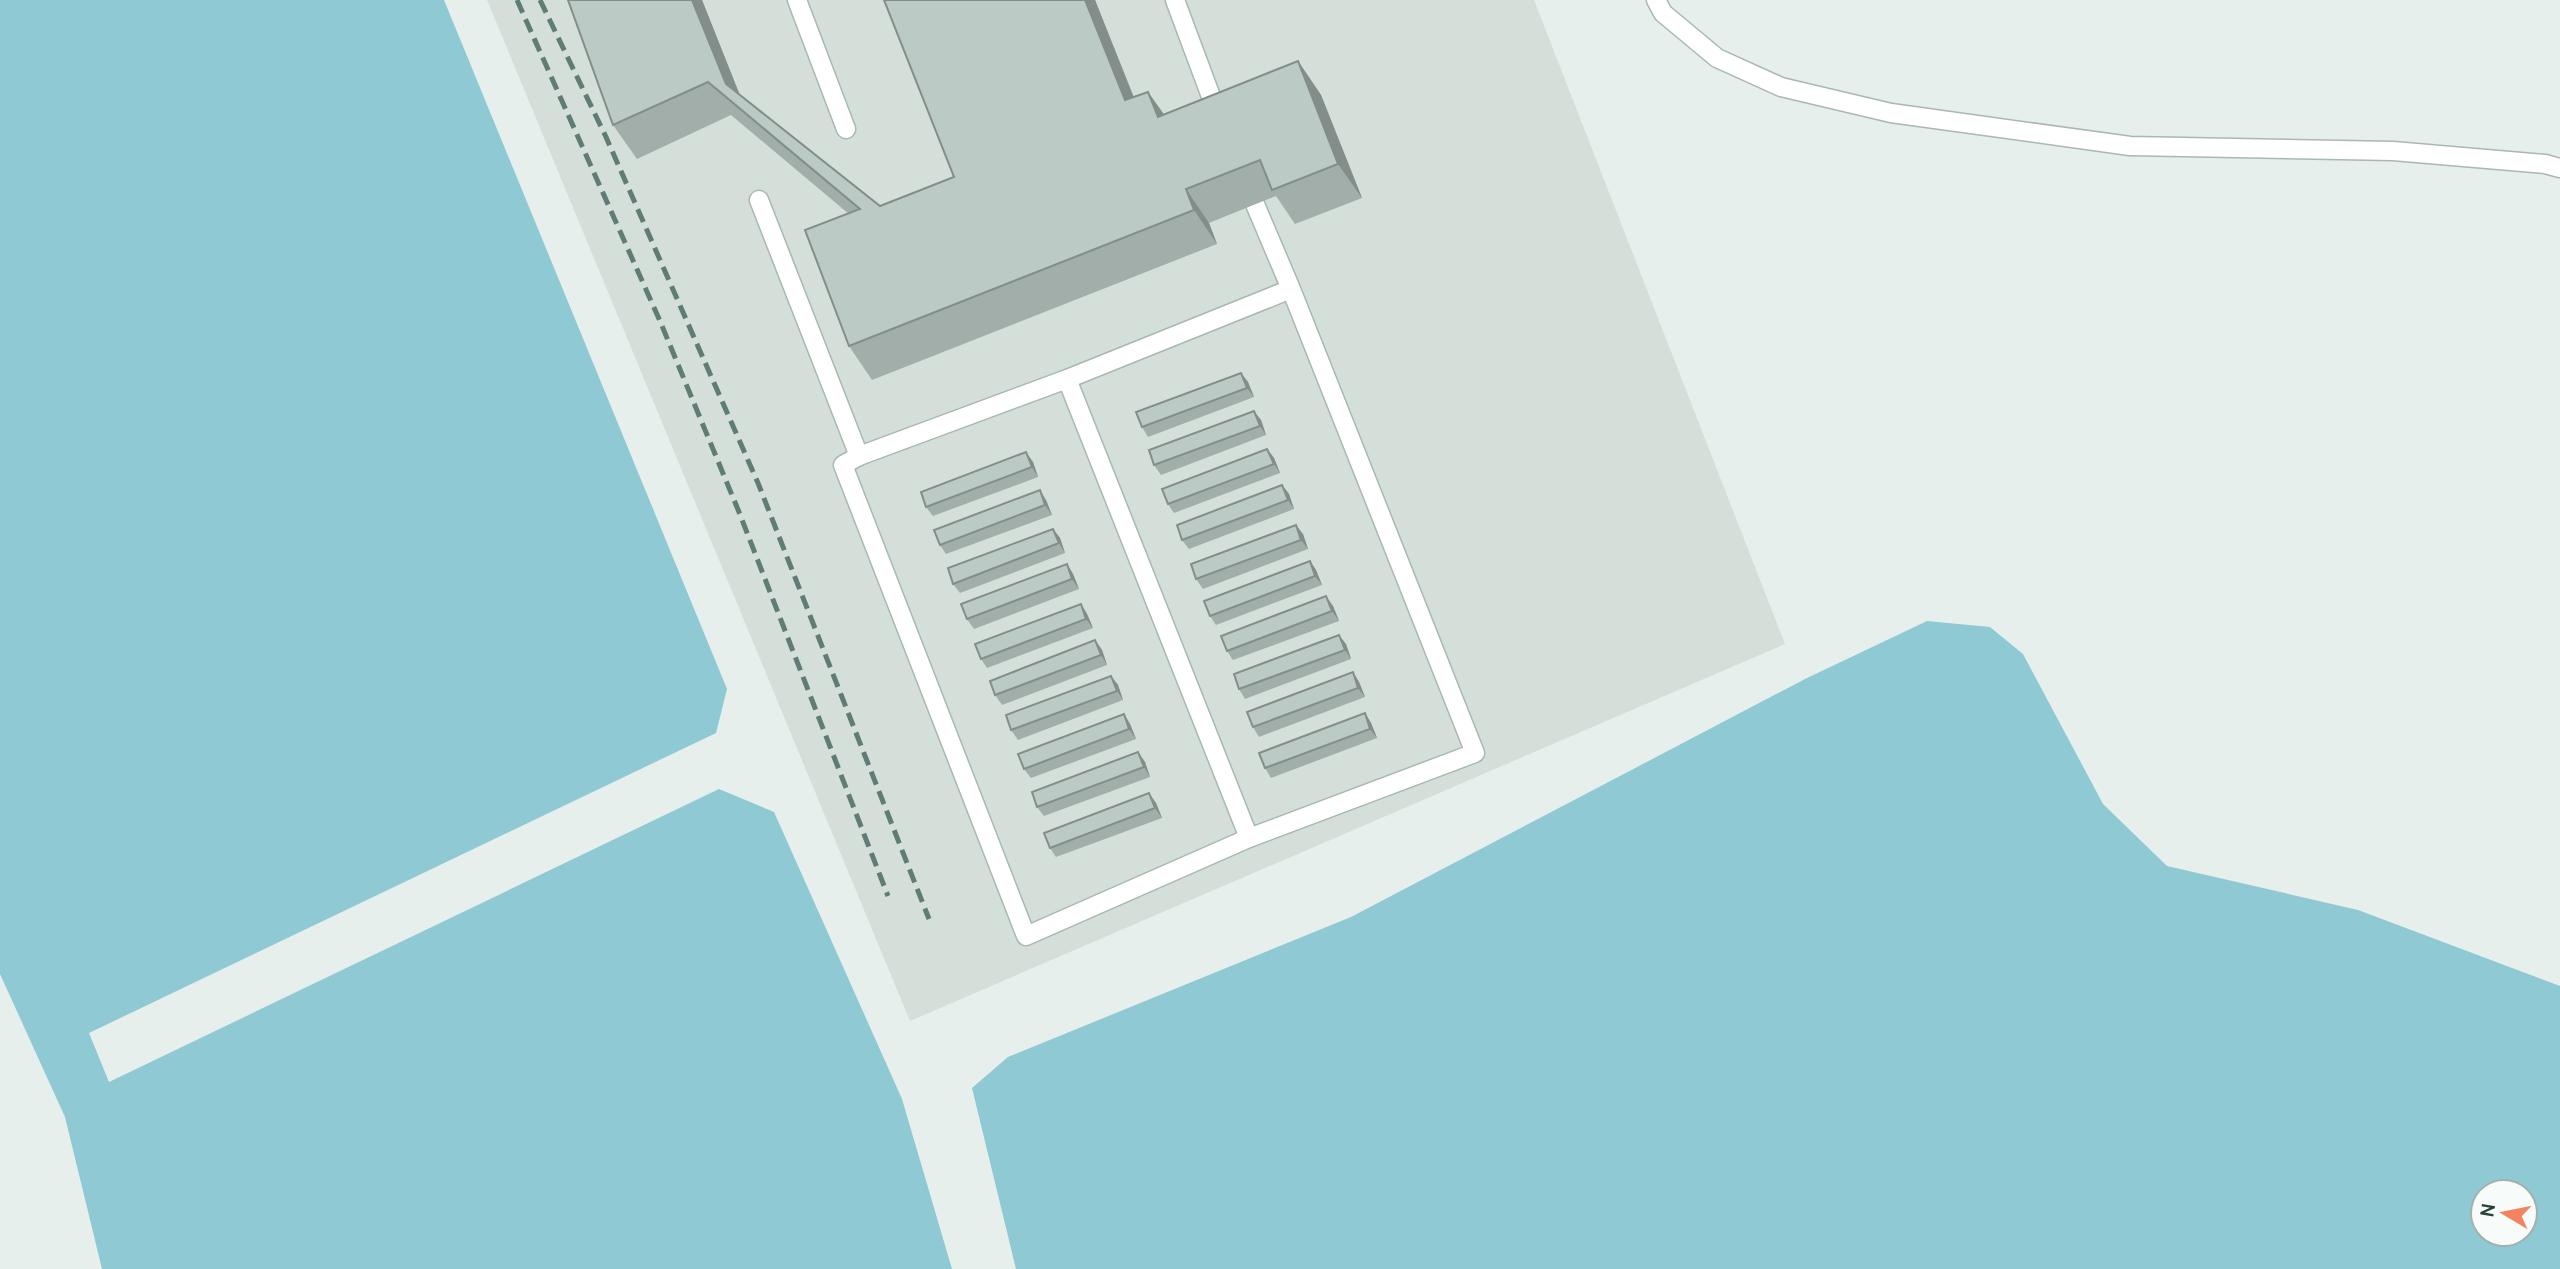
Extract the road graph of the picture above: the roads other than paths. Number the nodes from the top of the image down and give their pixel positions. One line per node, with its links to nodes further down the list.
1 (797, 0): 4 (lane)
2 (1175, 0): 5 (lane)
3 (1656, 0): 6 (lane)
4 (846, 129)
5 (1226, 134)
6 (2560, 168)
7 (1241, 172): 9 (lane)
8 (759, 200): 11 (lane)
9 (1291, 289): 10 (lane); 12 (lane)
10 (1068, 379): 11 (lane); 12 (lane)
11 (859, 456): 12 (lane)
12 (1249, 838)

